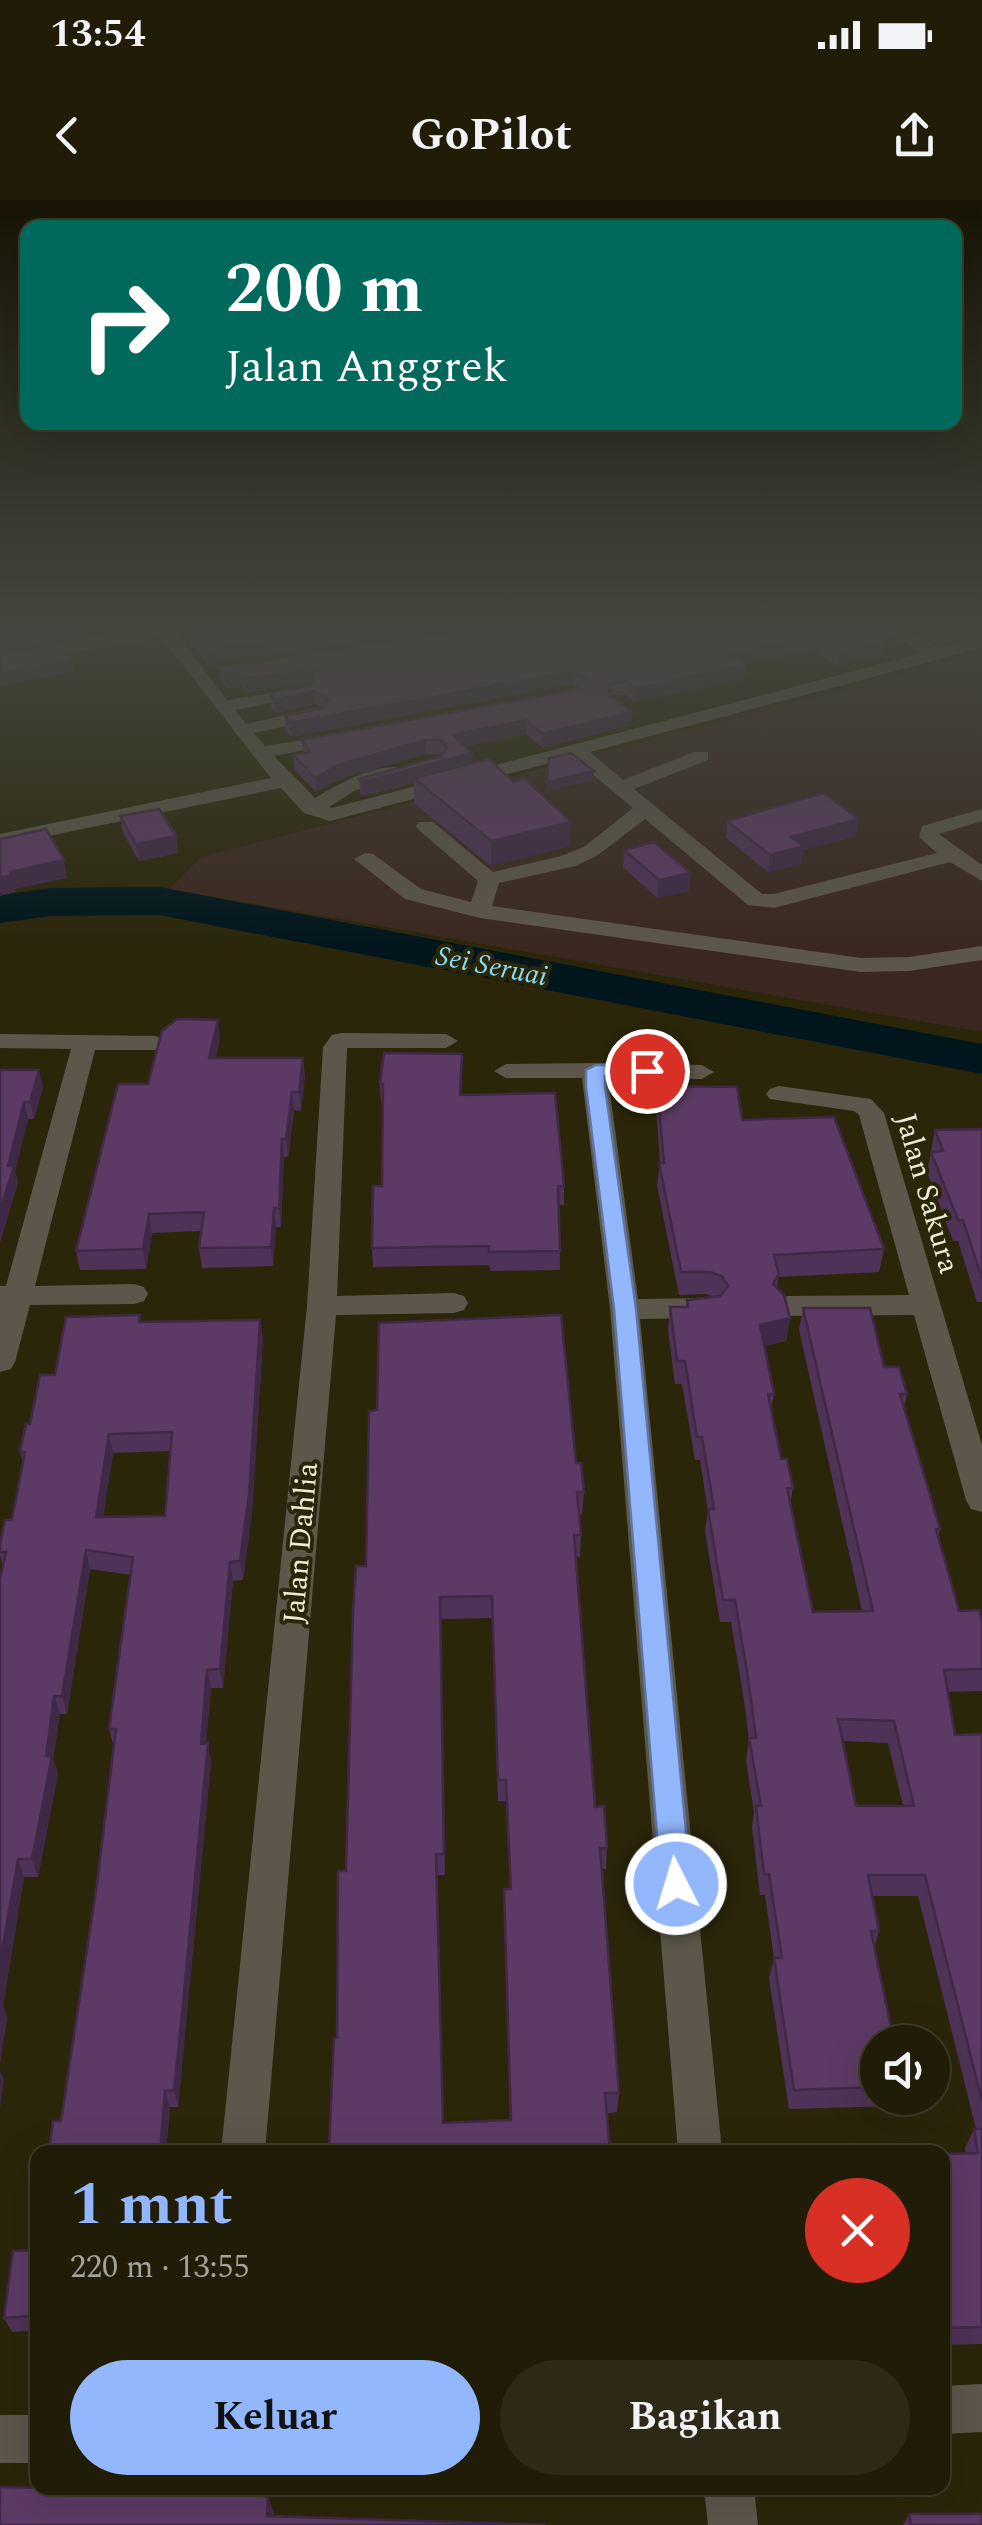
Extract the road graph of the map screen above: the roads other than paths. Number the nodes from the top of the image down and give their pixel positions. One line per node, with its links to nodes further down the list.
1 (246, 734): 5 (street)
2 (358, 734): 5 (street)
3 (642, 734): 4 (street)
4 (576, 751): 9 (street); 11 (street)
5 (261, 752): 8 (street)
6 (701, 756): 9 (street)
7 (416, 766): 11 (street)
8 (284, 781): 11 (street); 14 (street)
9 (619, 788): 10 (street)
10 (645, 809): 15 (street); 18 (street)
11 (316, 812)
12 (982, 815): 15 (street)
13 (426, 826): 18 (street)
14 (0, 840)
15 (954, 854): 17 (street)
16 (365, 859): 19 (street)
17 (982, 875)
18 (488, 878): 19 (street)
19 (480, 912): 20 (street)
20 (982, 953)
21 (0, 1041): 22 (street)
22 (85, 1042): 24 (street); 30 (street)
23 (446, 1042): 33 (street, Jalan Dahlia)
24 (156, 1043)
25 (596, 1070): 26 (street); 27 (street); 36 (street)
26 (506, 1071)
27 (702, 1072)
28 (779, 1094): 32 (street, Jalan Sakura)
29 (134, 1294): 30 (street)
30 (8, 1296): 37 (street)
31 (454, 1303): 33 (street)
32 (927, 1305): 34 (street); 38 (street, Jalan Sakura)
33 (322, 1306): 39 (street, Jalan Dahlia)
34 (788, 1306)
35 (706, 1308): 36 (street)
36 (625, 1309): 40 (street)
37 (0, 1362)
38 (982, 1500)
39 (243, 2145)
40 (699, 2145)
41 (982, 2408): 42 (street)
42 (950, 2410)
43 (0, 2439): 44 (street)
44 (30, 2439)
45 (731, 2495): 46 (street)
46 (733, 2525)

